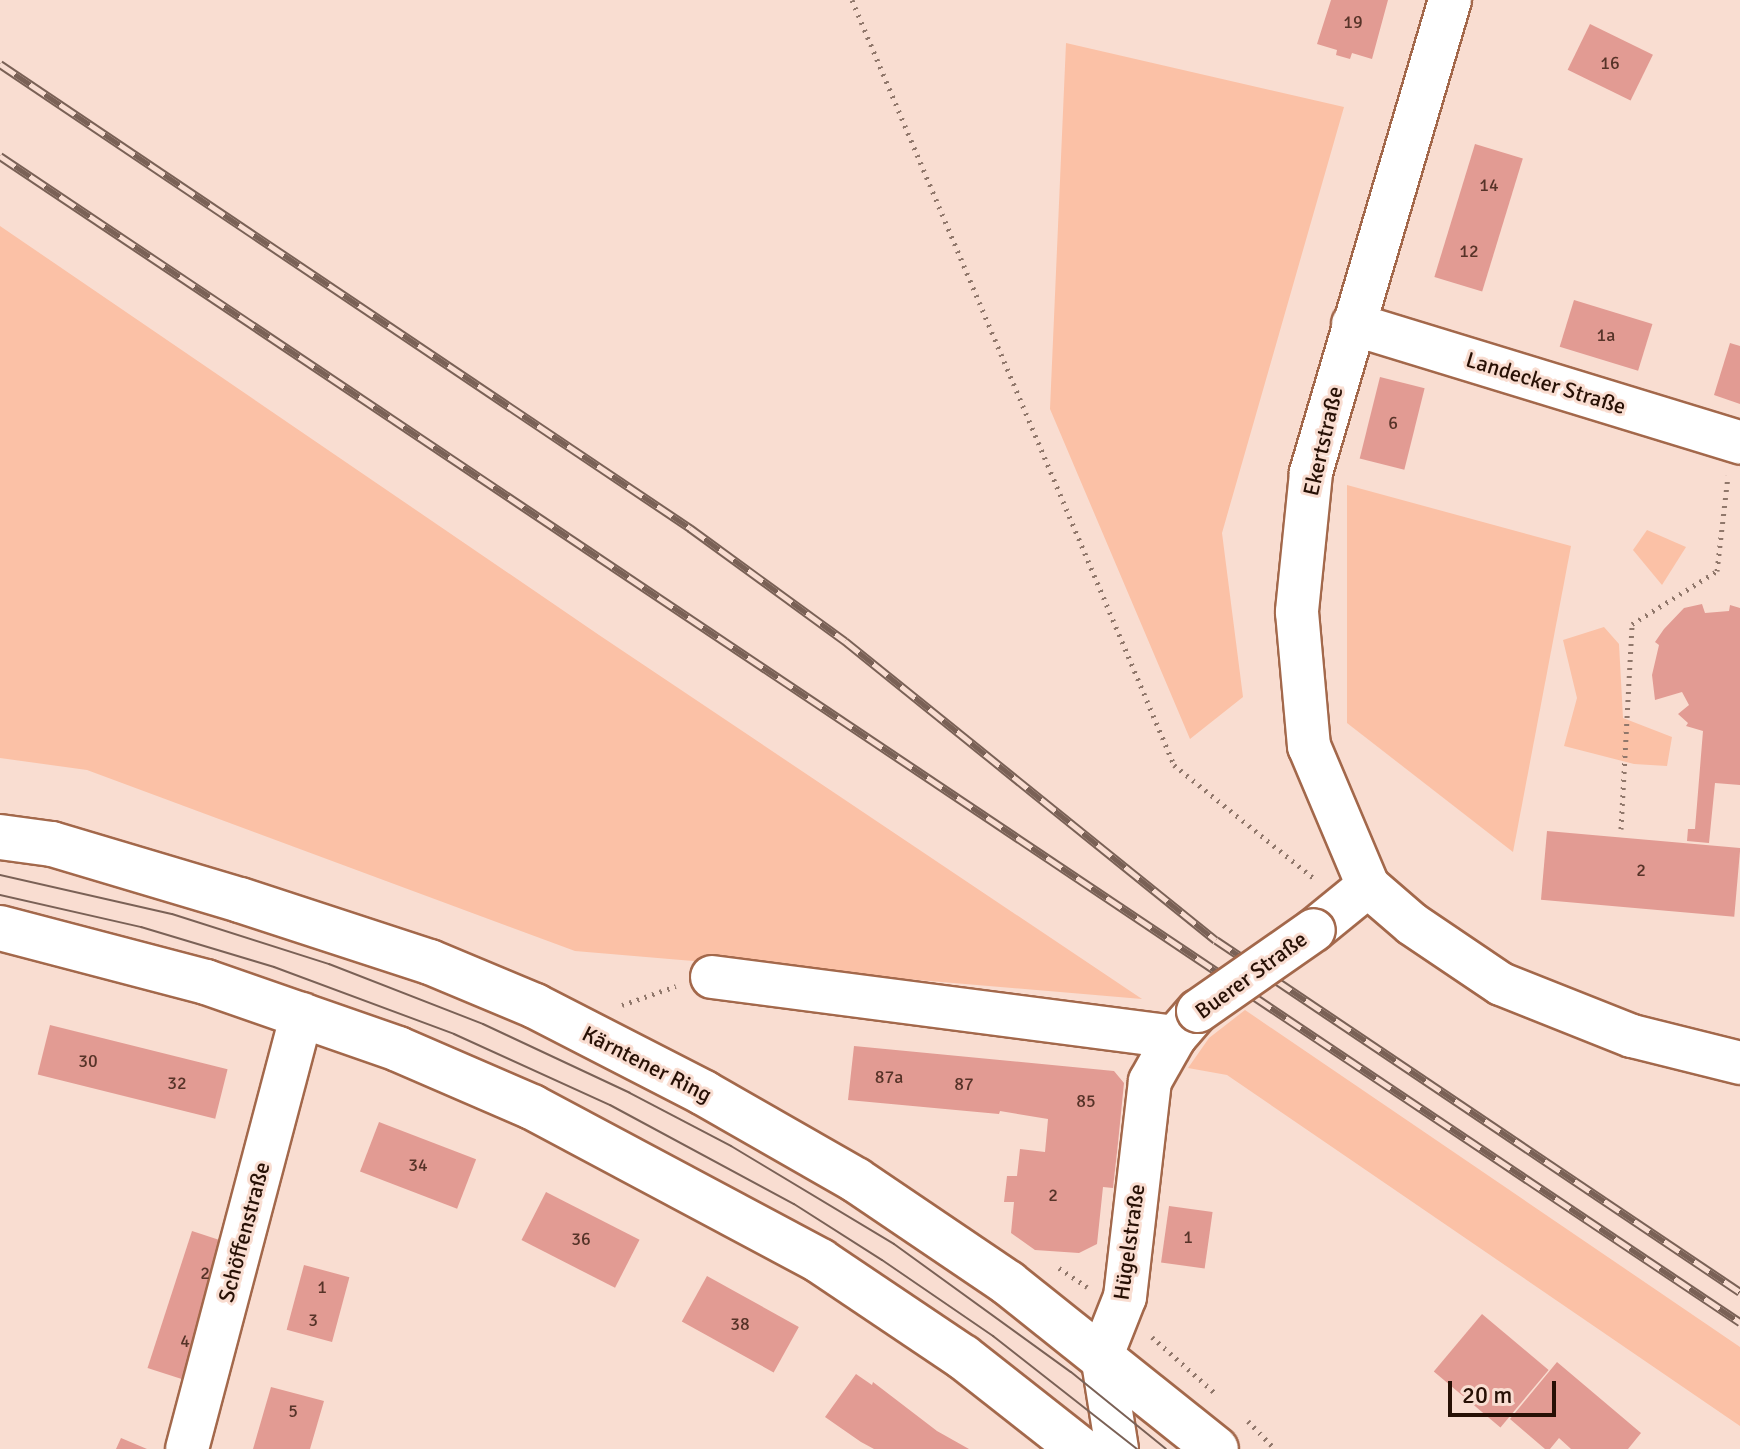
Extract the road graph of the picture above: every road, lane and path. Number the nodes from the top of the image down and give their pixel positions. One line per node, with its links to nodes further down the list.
1 (852, 0): 7 (path)
2 (1450, 0): 3 (street, Ekertstraße)
3 (1353, 324): 4 (street, Landecker Straße); 7 (street, Ekertstraße)
4 (1736, 441): 5 (path)
5 (1621, 829)
6 (0, 837): 14 (main road, Kärntener Ring)
7 (1358, 895): 11 (street, Buerer Straße, bridge); 12 (street)
8 (0, 928): 10 (main road)
9 (712, 977): 11 (street, Buerer Straße)
10 (302, 1014): 17 (street, Schöffenstraße); 18 (main road)
11 (1186, 1024): 13 (street, Hügelstraße)
12 (1740, 1063)
13 (1120, 1309): 14 (street, Hügelstraße); 15 (path)
14 (1102, 1355): 16 (main road, Kärntener Ring); 19 (street)
15 (1219, 1396)
16 (1228, 1432): 20 (path)
17 (187, 1449)
18 (1080, 1449)
19 (1117, 1449)
20 (1275, 1449)

